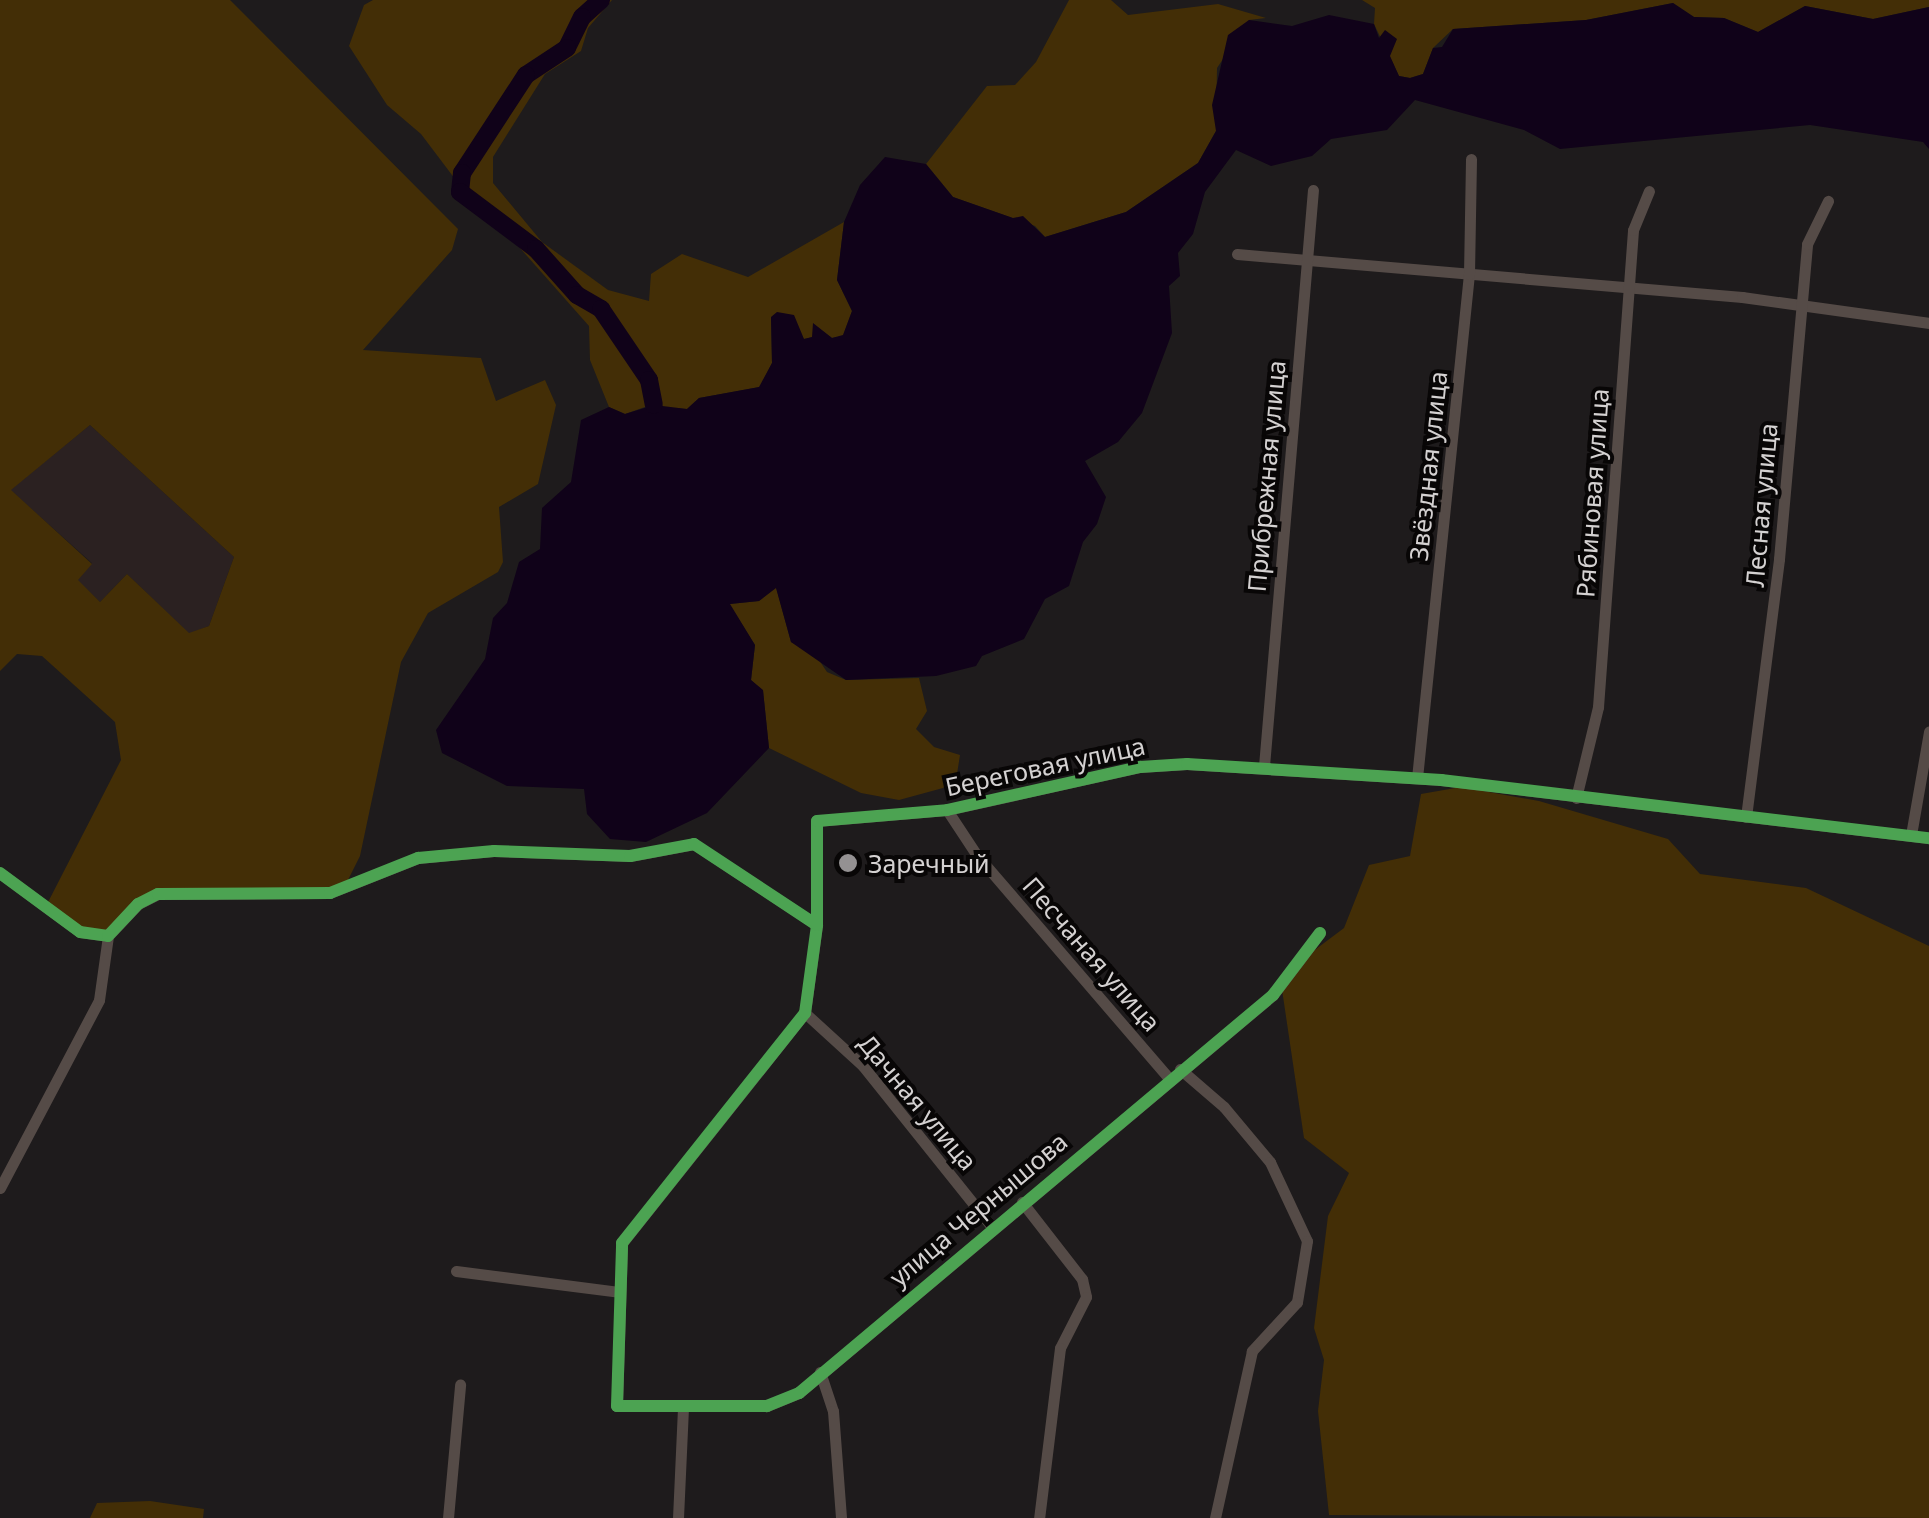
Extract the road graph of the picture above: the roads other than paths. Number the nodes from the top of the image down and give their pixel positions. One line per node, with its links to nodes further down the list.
1 (1471, 159): 7 (street, Звёздная улица)
2 (1313, 190): 6 (street, Прибрежная улица)
3 (1648, 191): 8 (street, Рябиновая улица)
4 (1828, 202): 9 (street, Лесная улица)
5 (1237, 254): 6 (street)
6 (1308, 264): 7 (street); 12 (street, Прибрежная улица)
7 (1469, 274): 8 (street); 13 (street, Звёздная улица)
8 (1632, 290): 9 (street); 14 (street, Рябиновая улица)
9 (1802, 307): 10 (street); 16 (street, Лесная улица)
10 (1929, 323)
11 (1929, 732): 17 (street)
12 (1264, 766): 13 (street, Береговая улица); 15 (street, Береговая улица)
13 (1417, 778): 14 (street, Береговая улица)
14 (1576, 798): 16 (street, Береговая улица)
15 (947, 810): 20 (street, Береговая улица); 25 (street, Песчаная улица)
16 (1746, 816): 17 (street, Береговая улица)
17 (1911, 835): 18 (street, Береговая улица)
18 (1929, 838)
19 (0, 873): 22 (street)
20 (817, 926): 22 (street); 23 (street, Береговая улица)
21 (1320, 933): 24 (street, улица Чернышова)
22 (108, 936): 26 (street)
23 (804, 1013): 28 (street, Дачная улица); 30 (street)
24 (1180, 1070): 25 (street, улица Чернышова); 38 (street)
25 (1169, 1078): 27 (street, улица Чернышова)
26 (0, 1188)
27 (1022, 1202): 28 (street, улица Чернышова); 37 (street)
28 (992, 1226): 31 (street, улица Чернышова)
29 (456, 1271): 30 (street)
30 (618, 1292): 33 (street, улица Чернышова)
31 (820, 1372): 33 (street, улица Чернышова); 36 (street)
32 (460, 1385): 34 (street)
33 (684, 1409): 35 (street)
34 (448, 1518)
35 (678, 1518)
36 (841, 1518)
37 (1039, 1518)
38 (1216, 1518)

